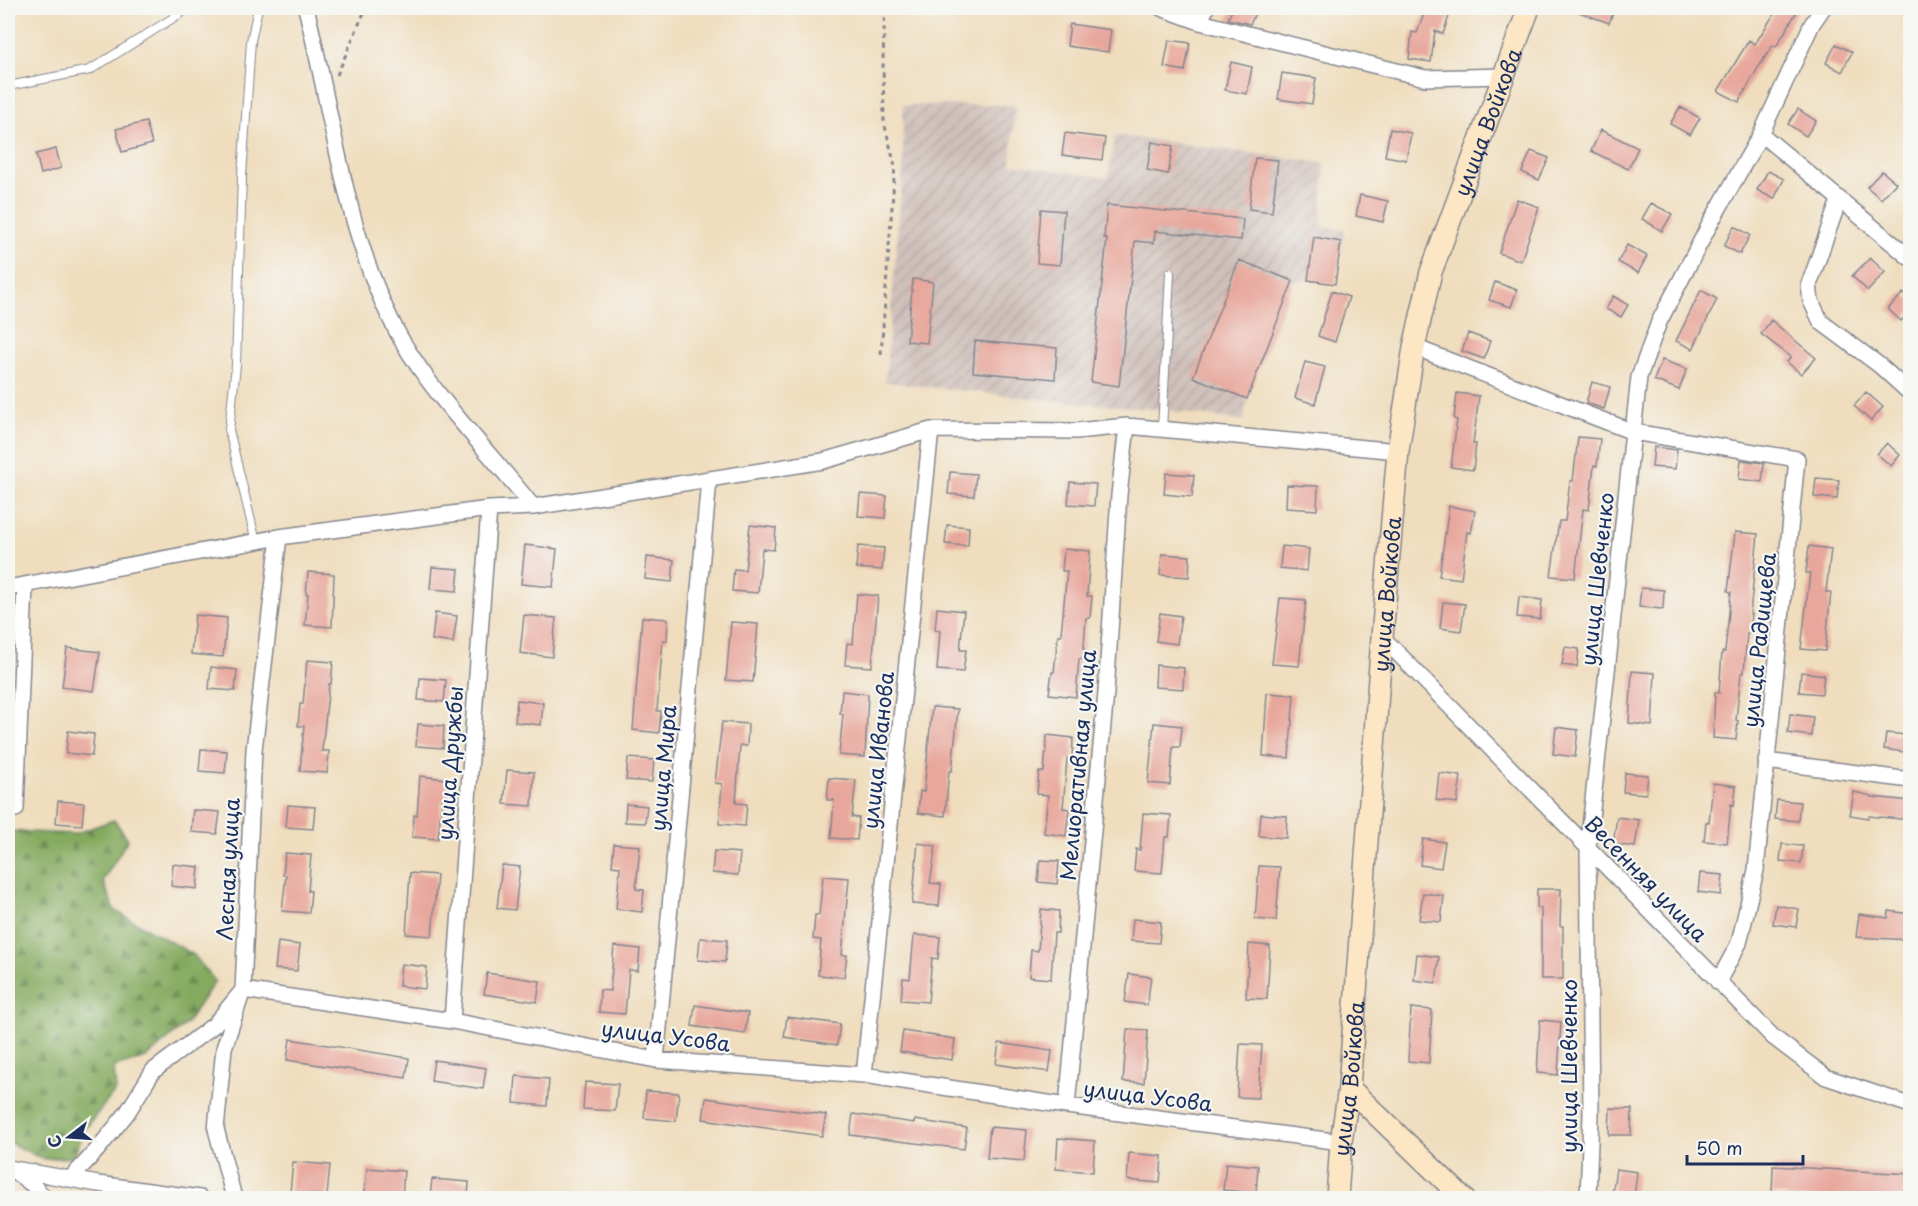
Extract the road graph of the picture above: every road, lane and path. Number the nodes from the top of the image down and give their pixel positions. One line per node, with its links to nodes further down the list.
1 (189, 8): 12 (lane)
2 (258, 8): 30 (lane)
3 (306, 8): 13 (street)
4 (366, 8): 13 (path)
5 (885, 8): 19 (path)
6 (1161, 8): 10 (street)
7 (1206, 8): 10 (street)
8 (1529, 8): 11 (main road, улица Войкова)
9 (1823, 8): 14 (street, улица Шевченко)
10 (1200, 22): 11 (street)
11 (1504, 75): 18 (main road, улица Войкова)
12 (8, 86)
13 (327, 98): 27 (street)
14 (1761, 134): 15 (street); 24 (street, улица Шевченко)
15 (1839, 200): 16 (street); 20 (street)
16 (1911, 258)
17 (1170, 273): 23 (lane)
18 (1414, 347): 24 (street); 25 (main road, улица Войкова)
19 (882, 354)
20 (1911, 393)
21 (1127, 426): 22 (street); 23 (street); 45 (street, Мелиоративная улица)
22 (931, 430): 26 (street); 42 (street, улица Иванова)
23 (1162, 430): 25 (street)
24 (1633, 432): 34 (street, улица Радищева); 37 (street, улица Шевченко)
25 (1398, 451): 33 (main road, улица Войкова)
26 (709, 480): 27 (street); 41 (street, улица Мира)
27 (533, 507): 28 (street)
28 (489, 508): 29 (street); 40 (street, улица Дружбы)
29 (279, 537): 30 (street); 39 (street, Лесная улица)
30 (256, 542): 31 (street)
31 (25, 585): 32 (street); 36 (street)
32 (8, 588)
33 (1382, 637): 37 (street, Весенняя улица); 43 (main road, улица Войкова)
34 (1766, 761): 35 (street); 38 (street, улица Радищева)
35 (1911, 780)
36 (16, 808)
37 (1588, 846): 38 (street, Весенняя улица); 54 (street, улица Шевченко)
38 (1718, 982): 44 (street, Весенняя улица)
39 (243, 990): 40 (street, улица Усова); 48 (street); 51 (street, Лесная улица)
40 (452, 1021): 41 (street, улица Усова)
41 (656, 1060): 42 (street, улица Усова)
42 (864, 1075): 45 (street, улица Усова)
43 (1349, 1088): 46 (main road, улица Войкова); 53 (main road)
44 (1911, 1105)
45 (1067, 1106): 46 (street, улица Усова)
46 (1341, 1142): 52 (main road, улица Войкова)
47 (8, 1168): 48 (street); 49 (street)
48 (70, 1179): 50 (street)
49 (45, 1198)
50 (200, 1198)
51 (234, 1198)
52 (1337, 1198)
53 (1463, 1198)
54 (1588, 1198)

